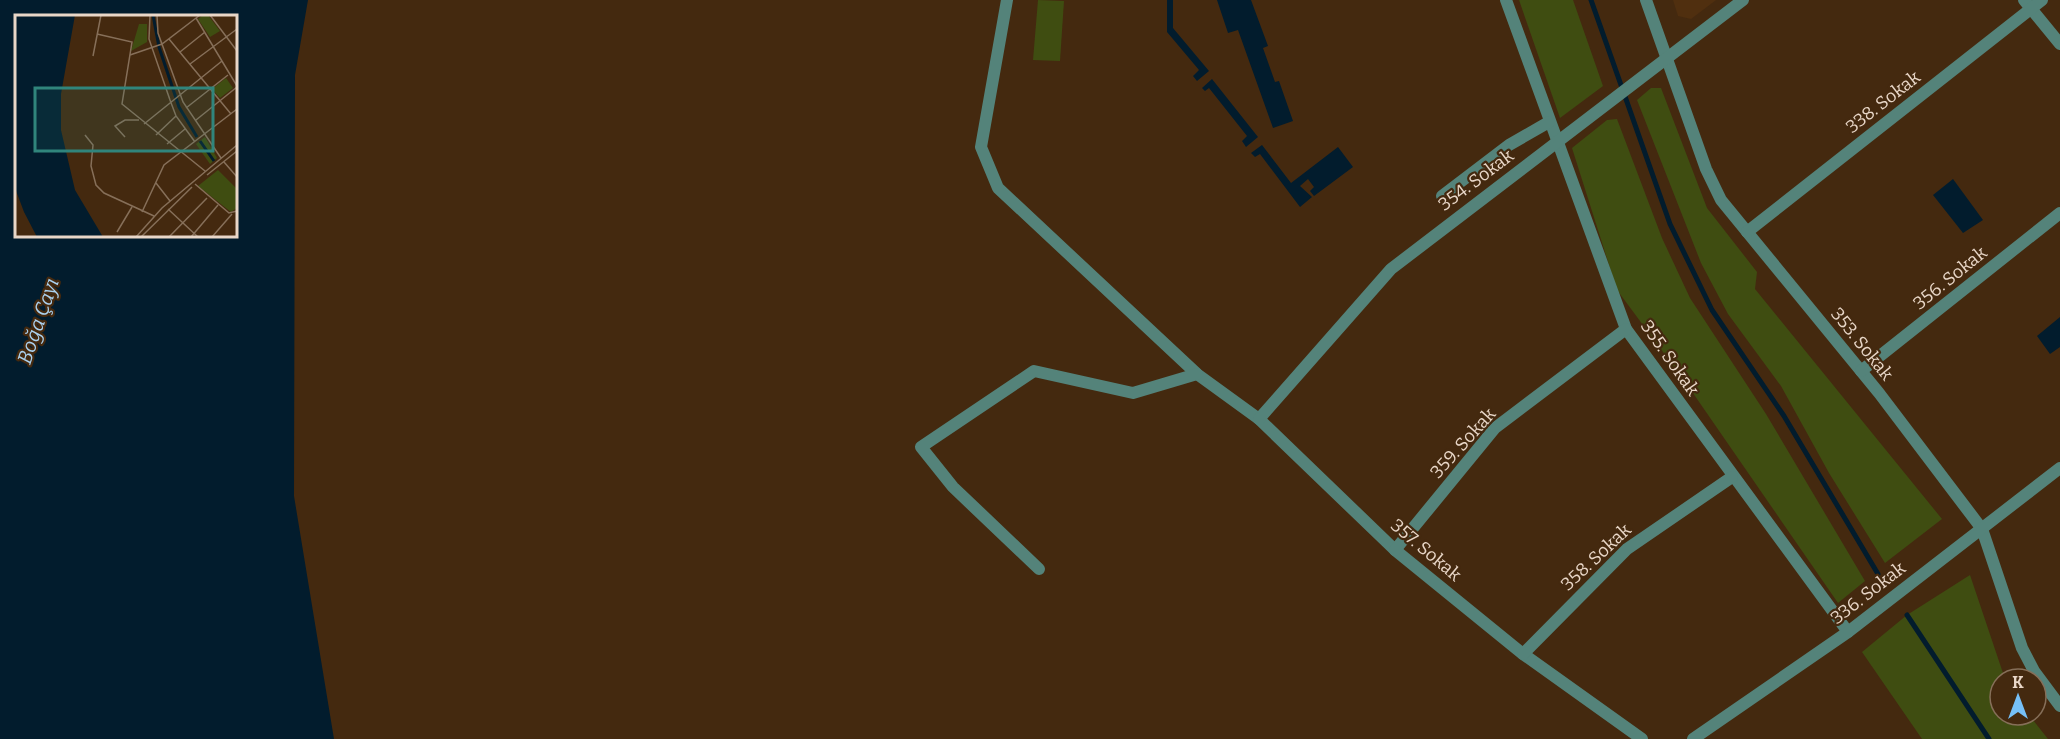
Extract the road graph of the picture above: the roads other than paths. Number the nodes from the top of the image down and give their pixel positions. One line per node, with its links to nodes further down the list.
1 (1007, 0): 16 (street, 357. Sokak)
2 (1506, 0): 9 (street, 355. Sokak)
3 (1646, 0): 8 (street, 353. Sokak)
4 (1743, 0): 8 (street, 354. Sokak)
5 (2042, 0): 6 (street, 338. Sokak)
6 (2027, 4): 7 (street); 13 (street, 338. Sokak)
7 (2060, 44)
8 (1666, 58): 10 (street, 354. Sokak); 13 (street, 353. Sokak)
9 (1549, 122): 10 (street, 355. Sokak); 11 (street)
10 (1556, 142): 14 (street, 355. Sokak); 17 (street, 354. Sokak)
11 (1442, 196)
12 (2060, 213): 15 (street, 356. Sokak)
13 (1747, 232): 15 (street, 353. Sokak)
14 (1626, 329): 19 (street, 355. Sokak); 21 (street, 359. Sokak)
15 (1862, 371): 20 (street, 353. Sokak)
16 (1197, 374): 17 (street, 357. Sokak); 22 (street)
17 (1259, 419): 21 (street, 357. Sokak)
18 (2060, 468): 20 (street, 336. Sokak)
19 (1732, 477): 23 (street, 355. Sokak); 24 (street, 358. Sokak)
20 (1982, 529): 23 (street, 336. Sokak); 25 (street, 353. Sokak)
21 (1395, 550): 24 (street, 357. Sokak)
22 (1039, 569)
23 (1848, 632): 27 (street, 336. Sokak)
24 (1523, 654): 26 (street, 357. Sokak)
25 (2060, 706)
26 (1642, 739)
27 (1693, 739)

